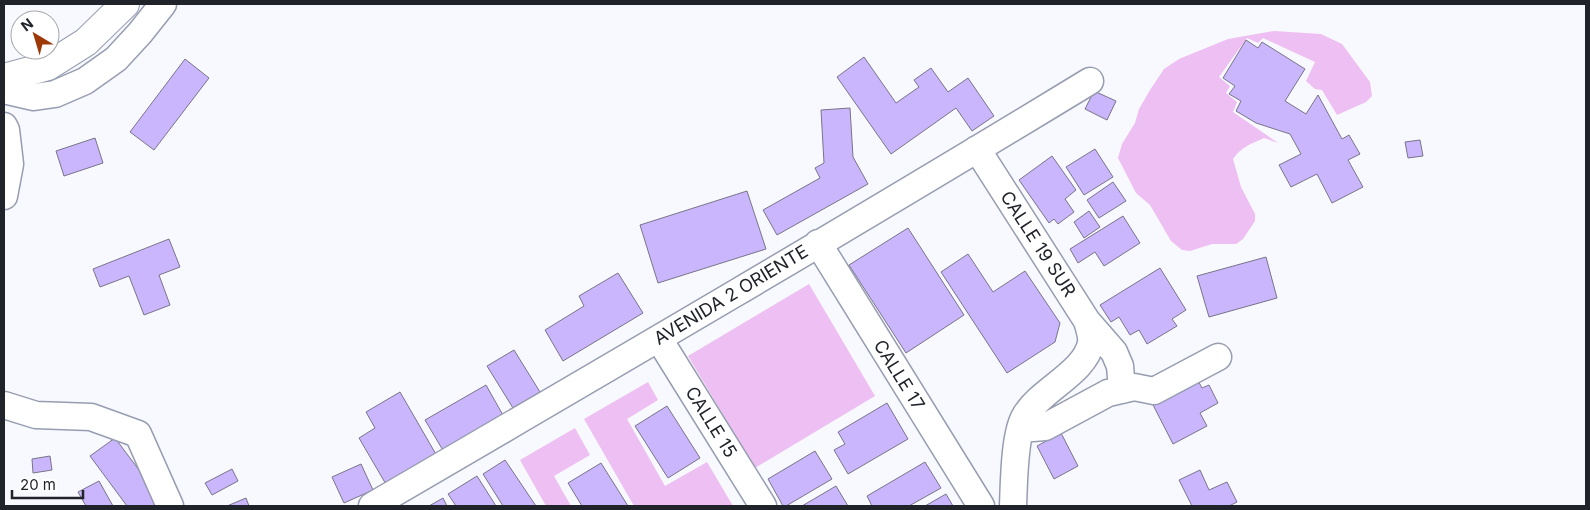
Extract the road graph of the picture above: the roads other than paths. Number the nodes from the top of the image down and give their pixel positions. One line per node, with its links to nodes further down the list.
1 (125, 4): 3 (main road)
2 (163, 4): 5 (street)
3 (4, 78)
4 (1090, 81): 7 (street, AVENIDA 2 ORIENTE)
5 (4, 88)
6 (4, 126): 8 (street)
7 (977, 150): 9 (street, AVENIDA 2 ORIENTE); 10 (street, CALLE 19 SUR)
8 (4, 196)
9 (818, 243): 11 (street, AVENIDA 2 ORIENTE); 19 (street, CALLE 17)
10 (1089, 331): 13 (street, CALLE 19 SUR); 15 (street)
11 (659, 339): 17 (street, AVENIDA 2 ORIENTE); 18 (street, CALLE 15)
12 (1218, 357): 13 (street)
13 (1122, 390): 15 (street)
14 (4, 405): 16 (street)
15 (1020, 429): 20 (street)
16 (170, 506)
17 (372, 506)
18 (763, 506)
19 (981, 506)
20 (1013, 506)

